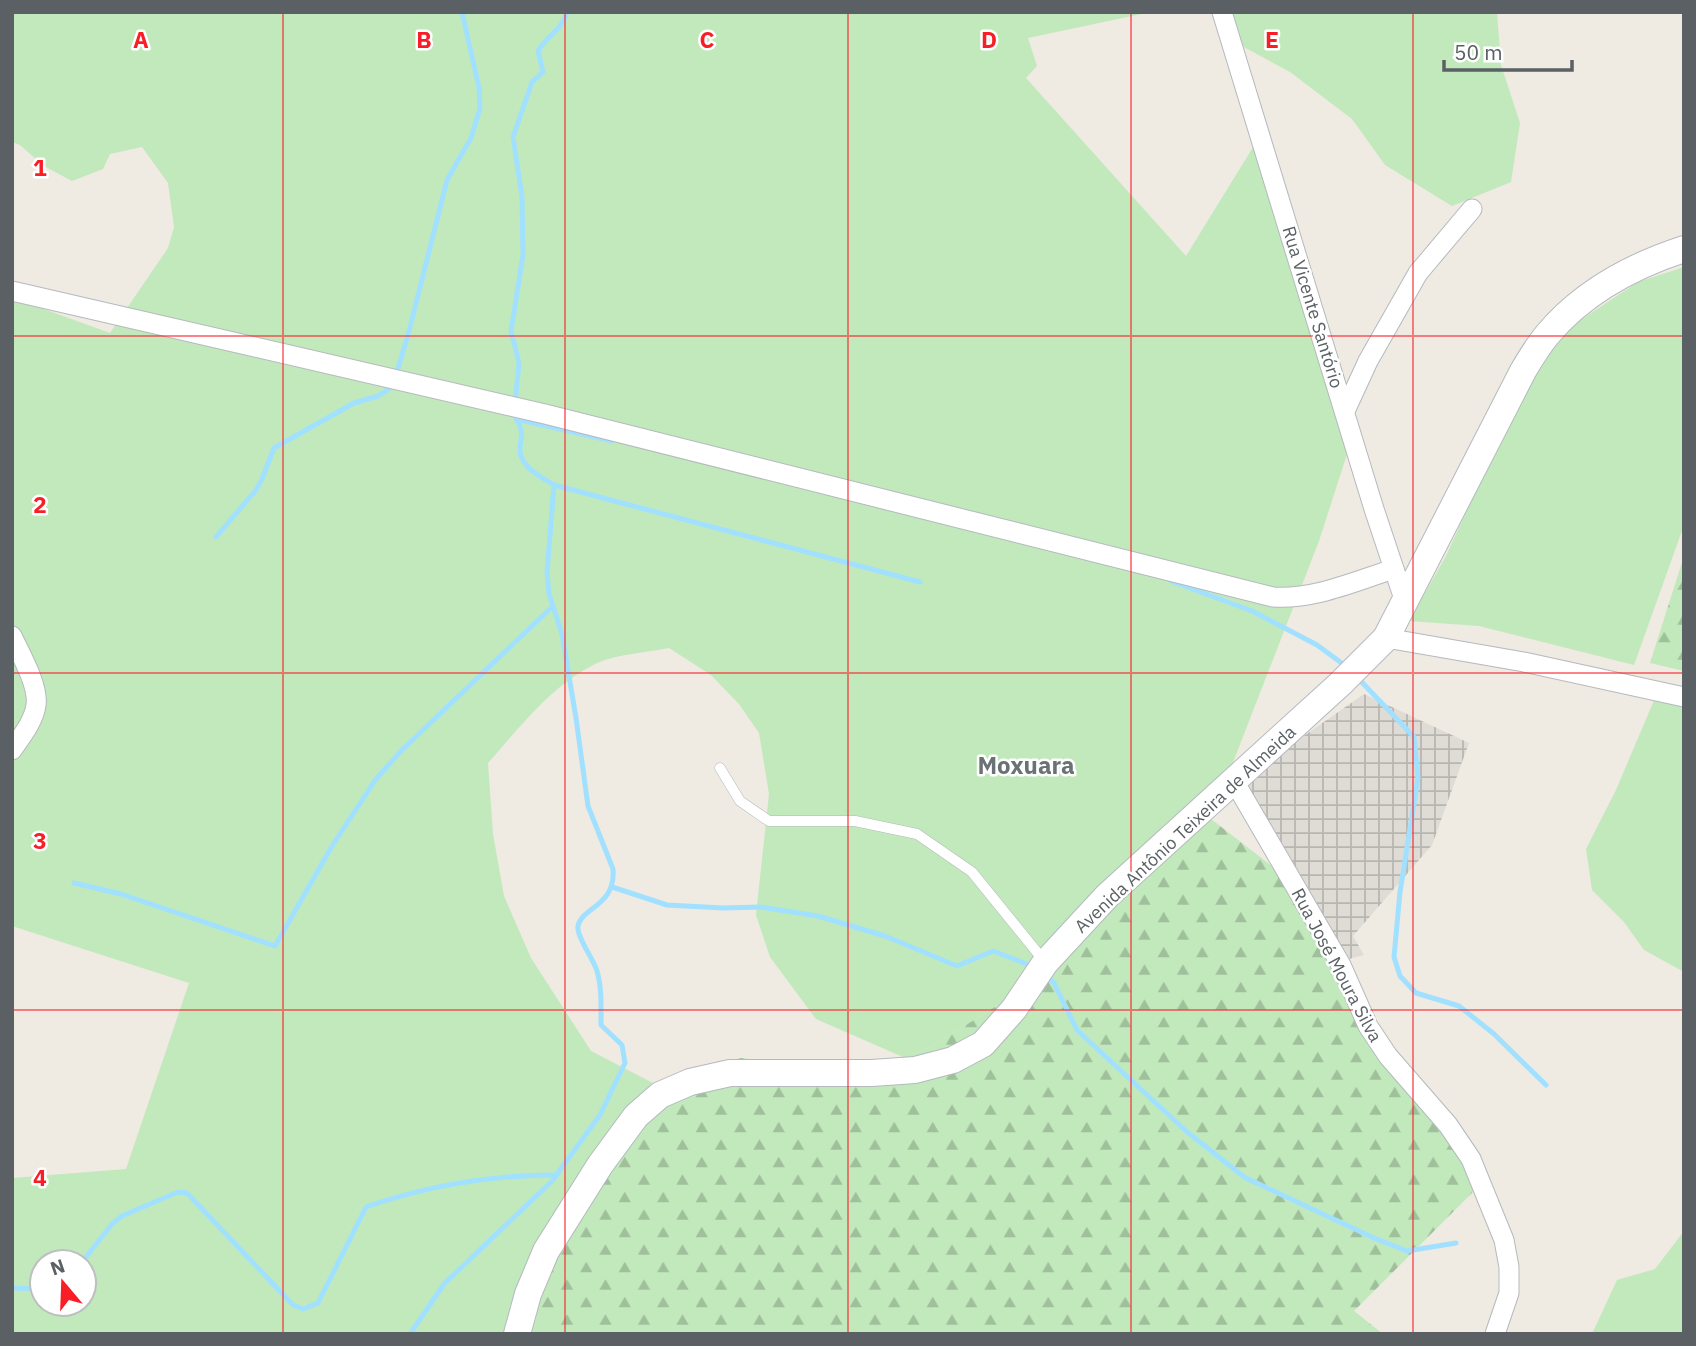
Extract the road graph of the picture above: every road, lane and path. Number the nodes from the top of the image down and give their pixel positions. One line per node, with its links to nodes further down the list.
1 (1222, 12): 5 (street, Rua Vicente Santório)
2 (1472, 209): 5 (street)
3 (1684, 249): 7 (street, Avenida Antônio Teixeira de Almeida)
4 (12, 291): 6 (street)
5 (1345, 411): 6 (street, Rua Vicente Santório)
6 (1394, 569): 7 (street, Rua Vicente Santório)
7 (1405, 602): 9 (street, Avenida Antônio Teixeira de Almeida)
8 (12, 636): 11 (street)
9 (1386, 638): 10 (street); 13 (street, Avenida Antônio Teixeira de Almeida)
10 (1684, 697)
11 (12, 750)
12 (720, 768): 14 (lane)
13 (1234, 781): 14 (street, Avenida Antônio Teixeira de Almeida); 16 (street, Rua José Moura Silva)
14 (1045, 963): 15 (street, Avenida Antônio Teixeira de Almeida)
15 (517, 1334)
16 (1495, 1334)

